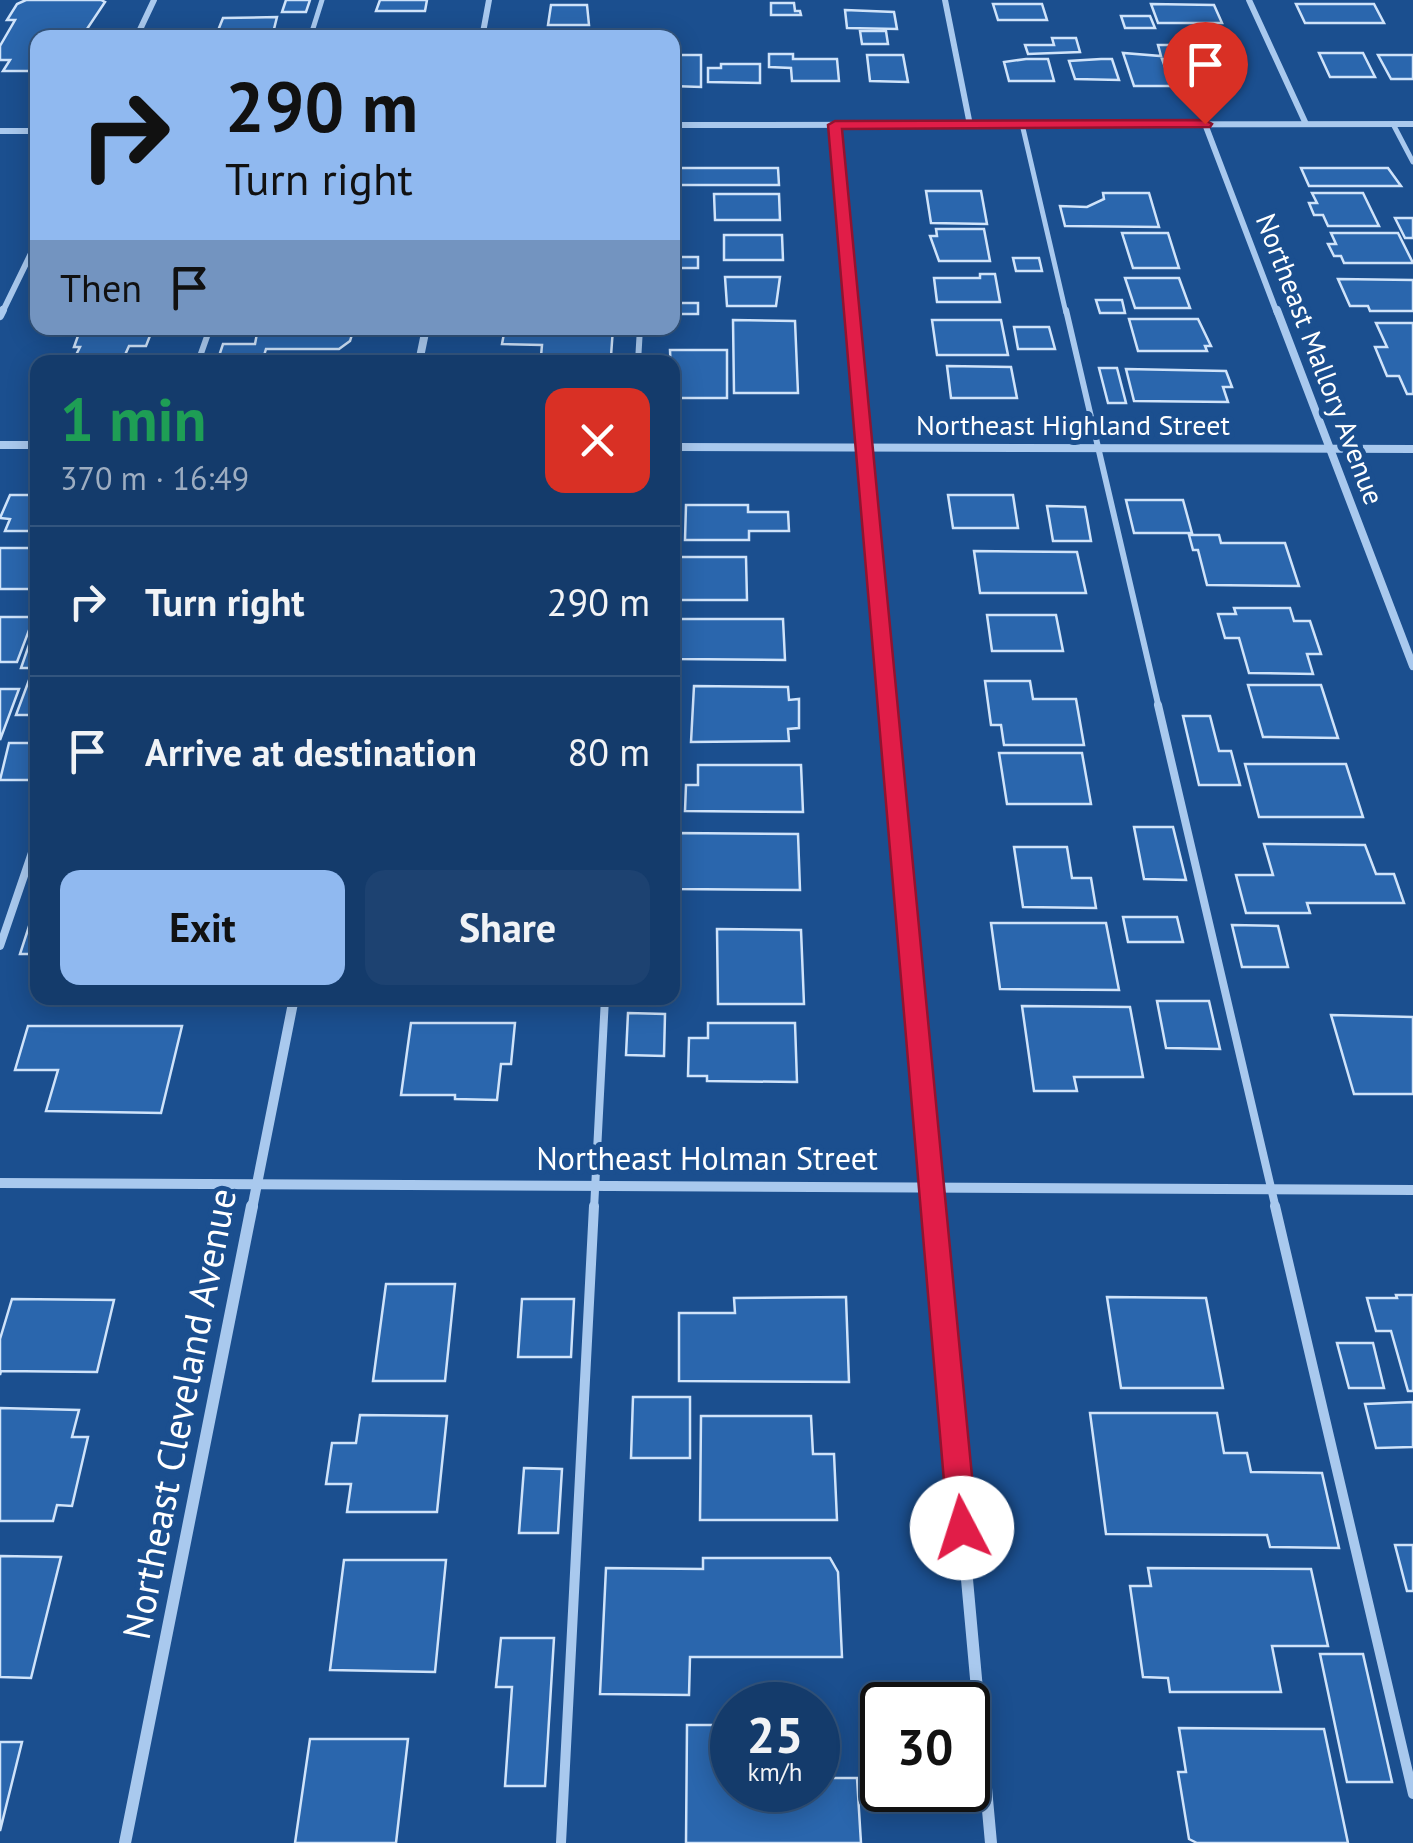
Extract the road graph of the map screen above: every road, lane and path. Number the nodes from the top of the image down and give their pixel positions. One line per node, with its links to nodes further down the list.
1 (154, 0): 6 (street)
2 (322, 0): 7 (lane)
3 (490, 0): 8 (street)
4 (945, 0): 16 (street)
5 (1249, 0): 11 (street)
6 (140, 30)
7 (313, 30)
8 (484, 30)
9 (1022, 124): 10 (street); 16 (street); 26 (lane)
10 (1205, 124): 11 (street); 27 (street, Northeast Mallory Avenue)
11 (1306, 124): 12 (street)
12 (1393, 124): 13 (street); 19 (lane)
13 (1413, 124)
14 (680, 125): 15 (street)
15 (835, 125): 16 (street); 25 (street)
16 (970, 125)
17 (0, 131): 18 (street)
18 (30, 131)
19 (1413, 162)
20 (30, 255): 21 (street)
21 (0, 316)
22 (0, 445): 23 (street)
23 (30, 445)
24 (680, 447): 25 (street, Northeast Highland Street)
25 (865, 447): 26 (street, Northeast Highland Street); 37 (street)
26 (1096, 448): 27 (street, Northeast Highland Street); 38 (lane)
27 (1332, 448): 28 (street, Northeast Highland Street); 29 (street, Northeast Mallory Avenue)
28 (1413, 448)
29 (1413, 666)
30 (30, 858): 31 (lane)
31 (0, 946)
32 (293, 1005): 35 (street, Northeast Cleveland Avenue)
33 (605, 1005): 36 (lane)
34 (0, 1183): 35 (street, Northeast Holman Street)
35 (256, 1184): 36 (street, Northeast Holman Street); 41 (street, Northeast Cleveland Avenue)
36 (596, 1186): 37 (street, Northeast Holman Street); 42 (lane)
37 (932, 1188): 38 (street, Northeast Holman Street); 43 (street)
38 (1273, 1190): 39 (street, Northeast Holman Street); 40 (lane)
39 (1413, 1190)
40 (1413, 1794)
41 (125, 1843)
42 (560, 1843)
43 (991, 1843)

